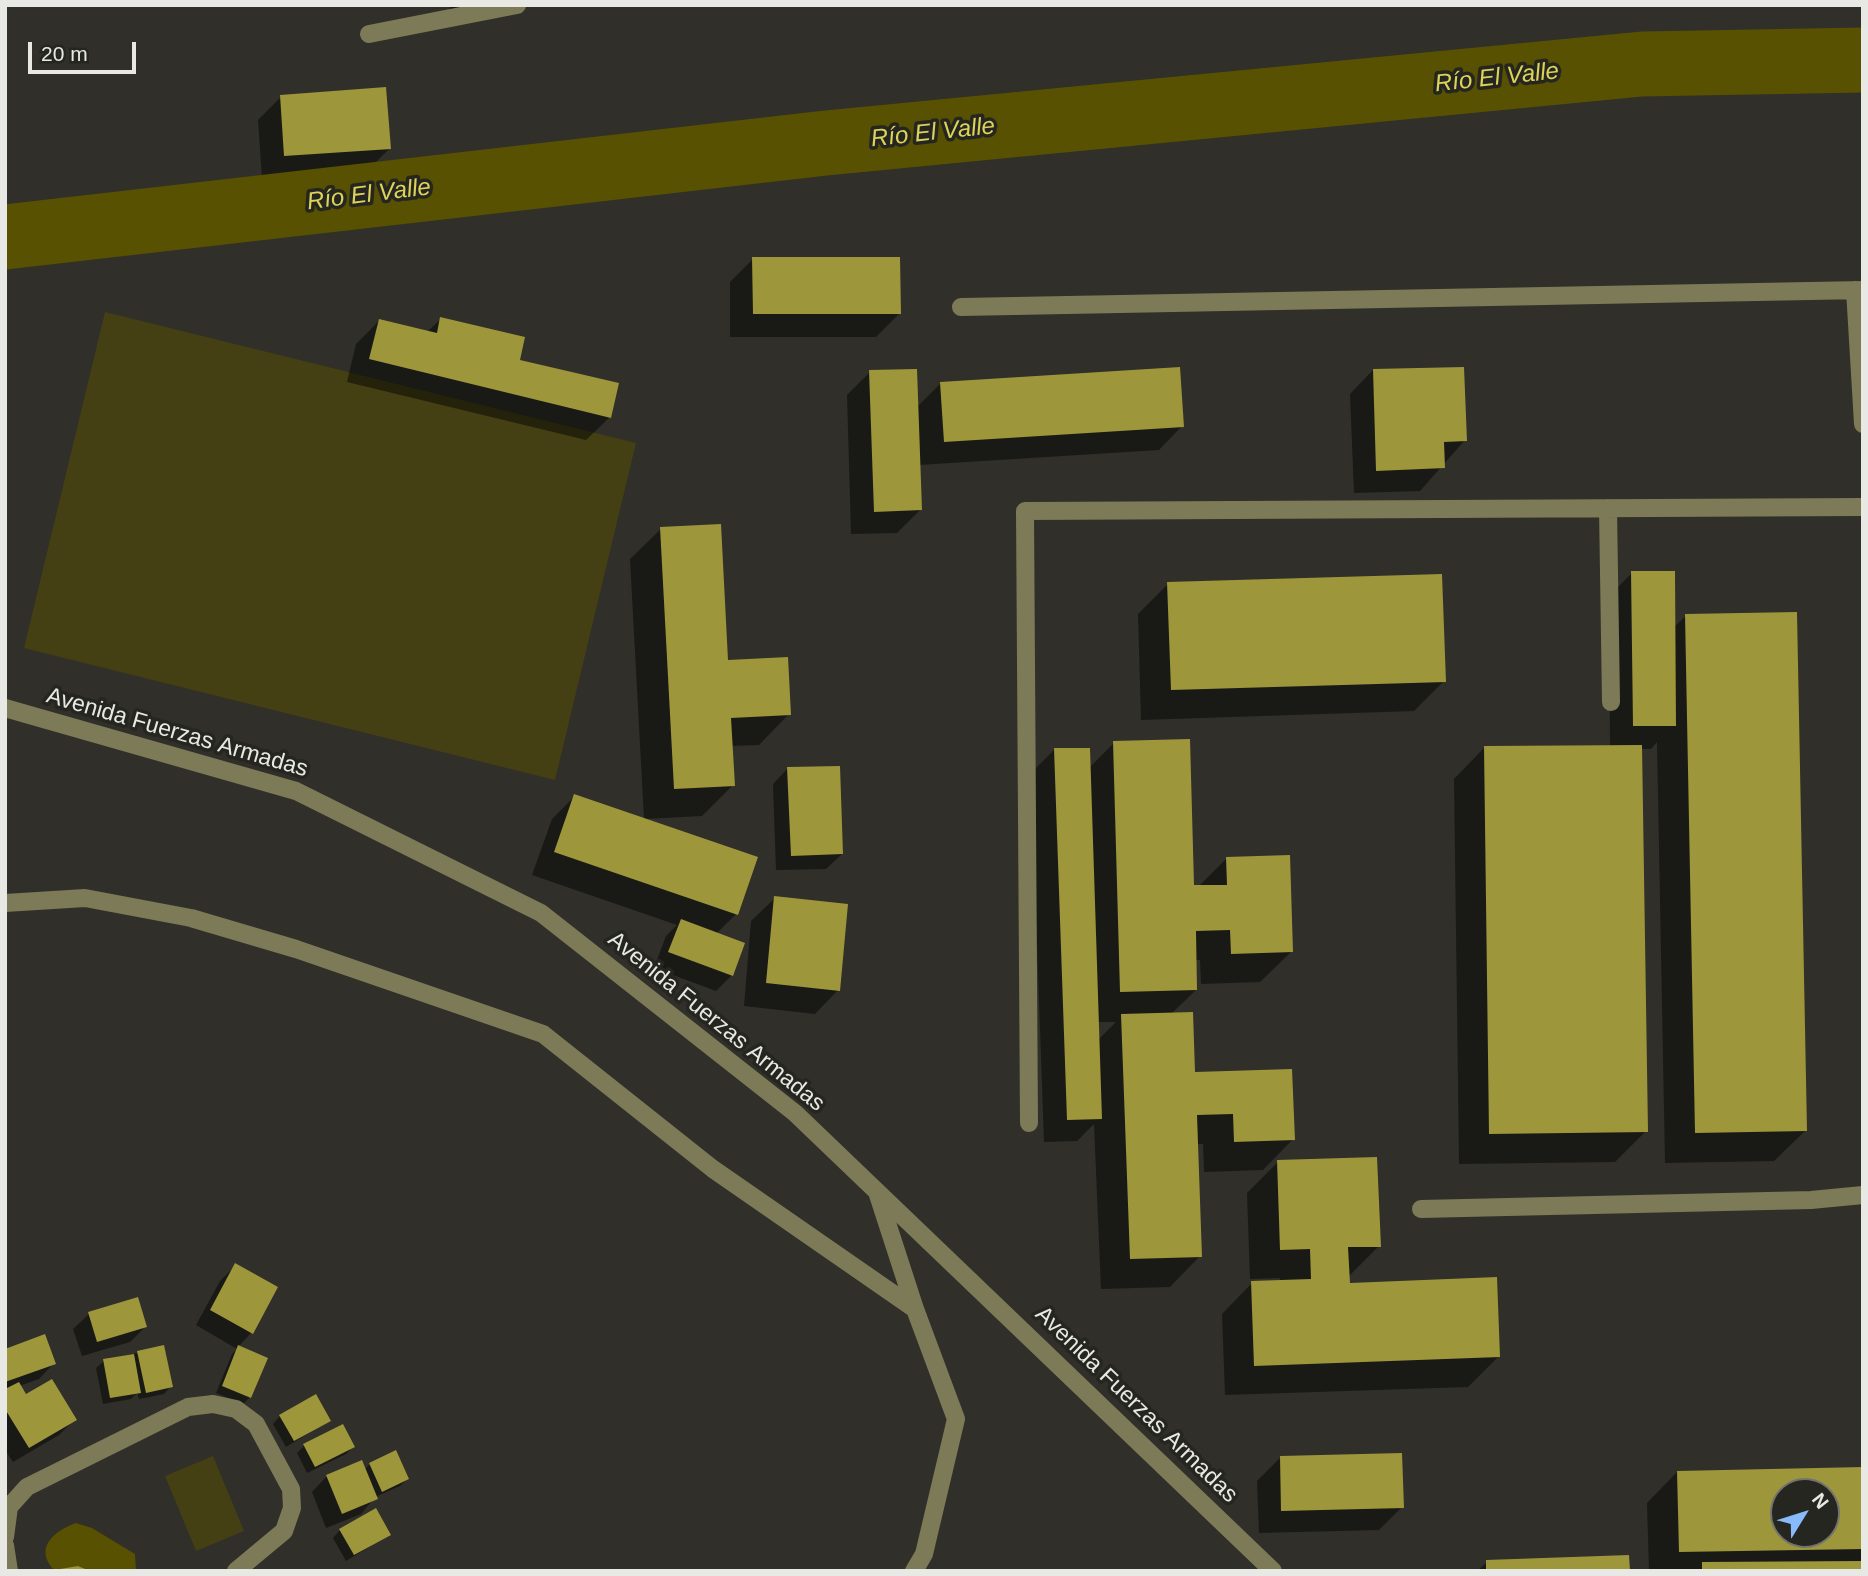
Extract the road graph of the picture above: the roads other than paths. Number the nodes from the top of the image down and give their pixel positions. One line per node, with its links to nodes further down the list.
1 (517, 5): 2 (street)
2 (369, 34)
3 (1859, 290): 4 (street); 5 (street)
4 (961, 307)
5 (1863, 424)
6 (1863, 507): 7 (street)
7 (1608, 508): 8 (street); 11 (street)
8 (1611, 702)
9 (5, 708): 12 (street, Avenida Fuerzas Armadas)
10 (5, 904): 15 (street)
11 (1029, 1123)
12 (876, 1191): 15 (street); 21 (street, Avenida Fuerzas Armadas)
13 (1863, 1195): 14 (street)
14 (1421, 1209)
15 (915, 1309): 20 (street)
16 (5, 1537): 19 (street)
17 (5, 1545): 18 (street)
18 (9, 1571)
19 (236, 1571)
20 (914, 1571)
21 (1273, 1571)

